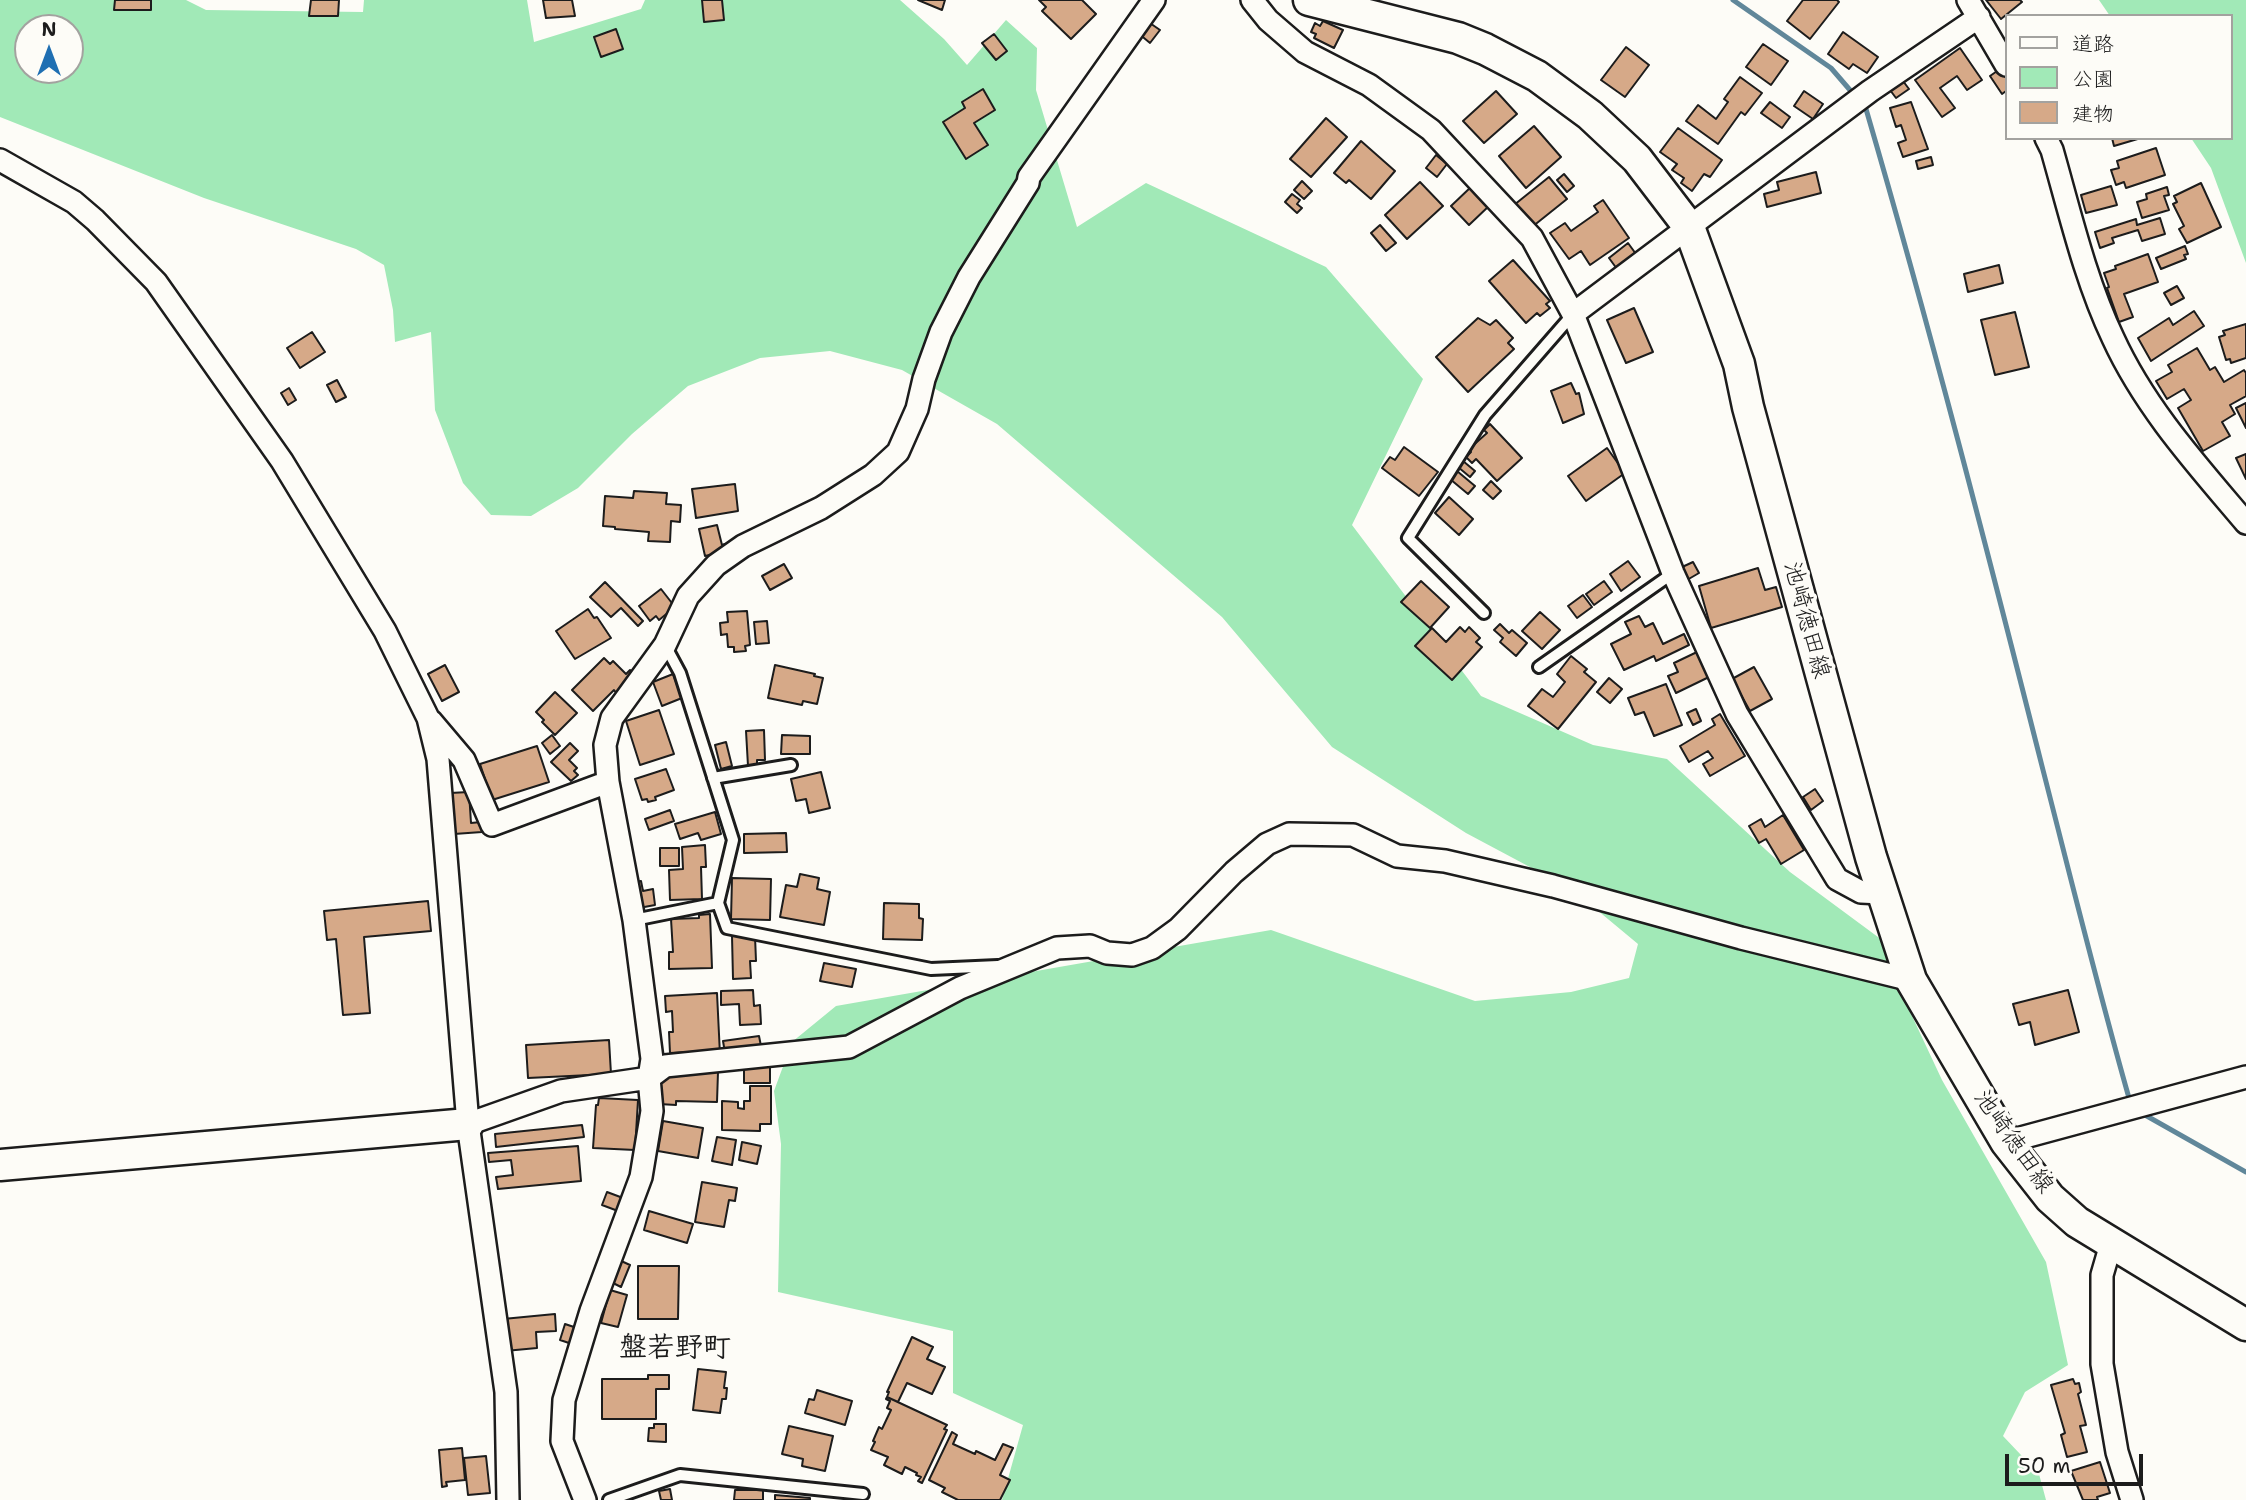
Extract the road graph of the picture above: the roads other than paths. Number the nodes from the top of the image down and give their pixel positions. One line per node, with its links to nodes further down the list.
1 (1154, 0): 13 (street)
2 (1252, 0): 9 (street)
3 (1309, 0): 8 (main road, 池崎徳田線)
4 (1973, 8): 5 (street); 8 (street)
5 (2004, 62)
6 (2047, 140): 10 (street)
7 (0, 160): 15 (street)
8 (1689, 227): 9 (street); 19 (main road, 池崎徳田線)
9 (1573, 314): 11 (street); 12 (lane)
10 (2246, 523)
11 (1673, 573): 14 (lane); 19 (street)
12 (1484, 613)
13 (665, 645): 17 (lane); 18 (street)
14 (1539, 667)
15 (428, 718): 18 (street); 26 (street)
16 (791, 765): 17 (lane)
17 (713, 778): 20 (lane)
18 (608, 782): 21 (street)
19 (1881, 893): 23 (main road, 池崎徳田線)
20 (718, 903): 21 (lane); 22 (lane)
21 (634, 920): 25 (street)
22 (1012, 965): 23 (street); 25 (street)
23 (1911, 980): 27 (main road, 池崎徳田線)
24 (2246, 1077): 27 (street)
25 (649, 1078): 26 (street); 33 (street)
26 (468, 1124): 28 (main road); 32 (street)
27 (2006, 1142): 29 (main road, 池崎徳田線)
28 (0, 1165)
29 (2111, 1244): 30 (main road, 池崎徳田線); 35 (street)
30 (2246, 1325)
31 (863, 1494): 34 (lane)
32 (508, 1500)
33 (585, 1500)
34 (609, 1500)
35 (2132, 1500)

